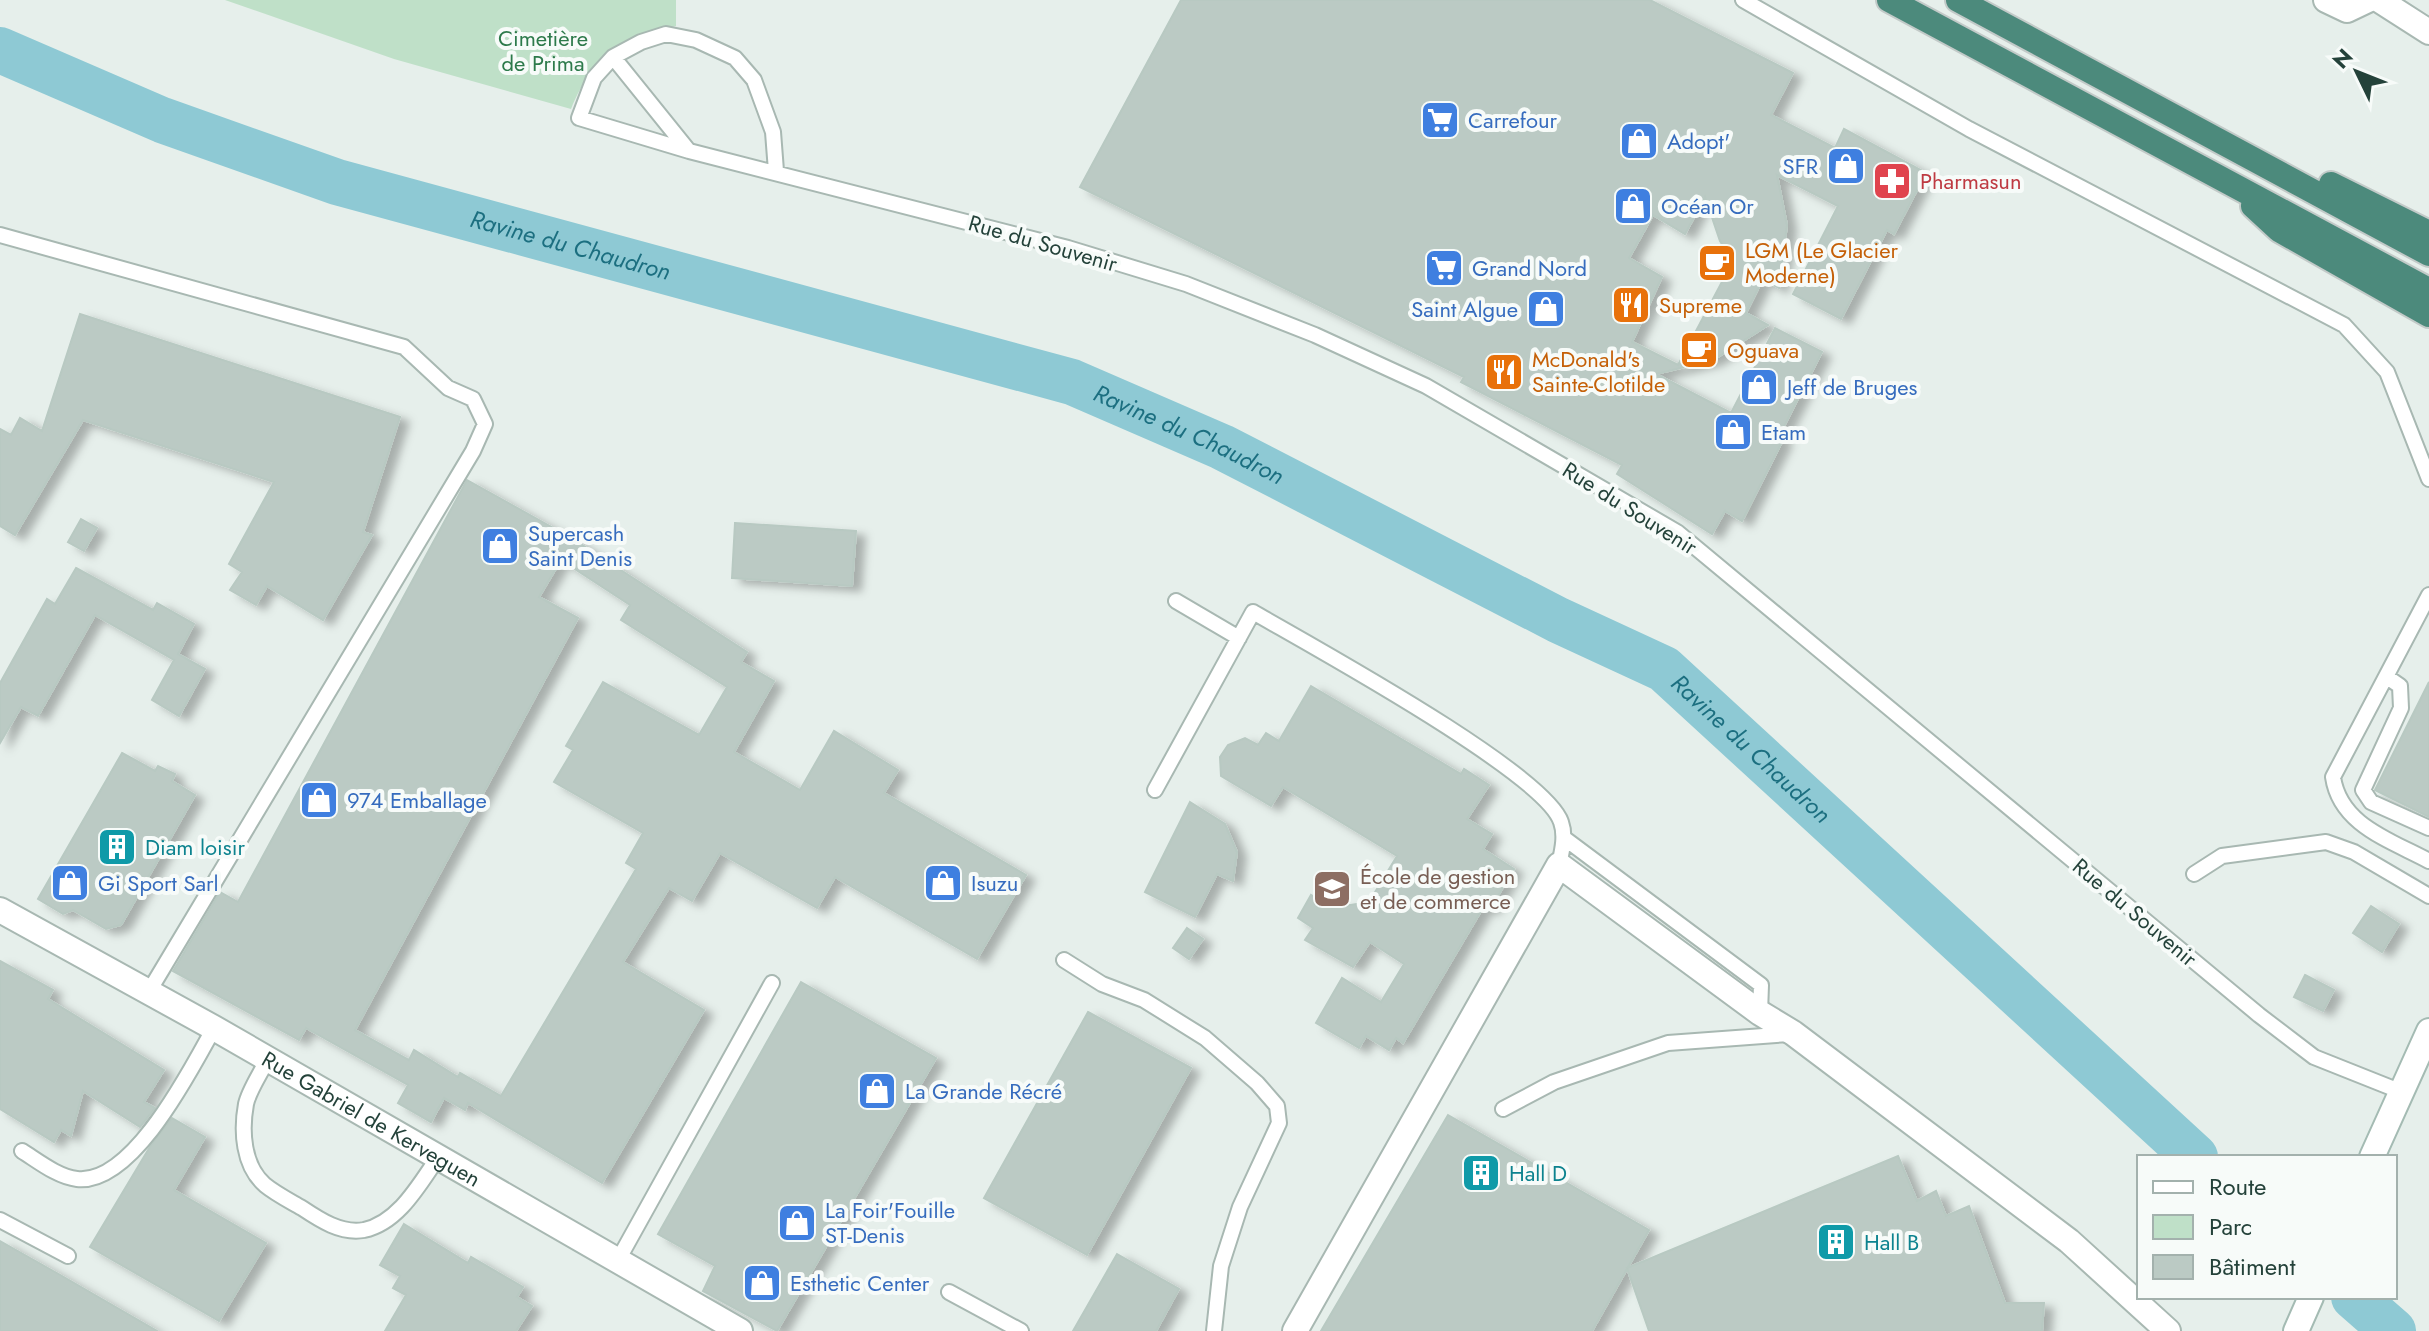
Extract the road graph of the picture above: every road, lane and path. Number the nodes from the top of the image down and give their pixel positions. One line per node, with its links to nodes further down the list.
1 (1743, 0): 18 (lane)
2 (1889, 0): 12 (highway)
3 (1958, 0): 10 (highway)
4 (2326, 0): 5 (street)
5 (2368, 0)
6 (2379, 0): 7 (street)
7 (2429, 32)
8 (613, 57): 9 (lane); 9 (lane, Rue du Souvenir); 11 (lane)
9 (689, 151): 11 (lane, Rue du Souvenir)
10 (2238, 152): 13 (highway); 15 (highway)
11 (776, 171): 39 (lane, Rue du Souvenir)
12 (2224, 181): 16 (highway); 17 (highway)
13 (2429, 233)
14 (0, 235): 33 (lane)
15 (2429, 254)
16 (2429, 290)
17 (2429, 315)
18 (2429, 479)
19 (2429, 595): 22 (lane)
20 (1176, 601): 21 (lane)
21 (1239, 638): 23 (lane); 25 (lane)
22 (2387, 677): 24 (lane); 26 (lane)
23 (1155, 790)
24 (2429, 828)
25 (1564, 838): 27 (lane); 34 (lane)
26 (2429, 861)
27 (1559, 865): 34 (street); 52 (street)
28 (2194, 874): 29 (lane)
29 (2429, 896)
30 (0, 910): 33 (street, Rue Gabriel de Kerveguen)
31 (1064, 960): 51 (lane)
32 (772, 983): 46 (lane)
33 (148, 993): 35 (street, Rue Gabriel de Kerveguen)
34 (1760, 1013): 37 (street)
35 (214, 1028): 38 (street, Rue Gabriel de Kerveguen); 42 (lane)
36 (2429, 1031): 39 (street)
37 (1793, 1033): 40 (lane); 53 (street)
38 (267, 1060): 43 (street, Rue Gabriel de Kerveguen); 43 (lane)
39 (2402, 1092): 41 (street)
40 (1503, 1109)
41 (2376, 1148)
42 (22, 1151)
43 (437, 1159): 46 (street, Rue Gabriel de Kerveguen)
44 (0, 1220): 45 (lane)
45 (68, 1256)
46 (617, 1262): 49 (street, Rue Gabriel de Kerveguen)
47 (949, 1292): 50 (lane)
48 (2310, 1299): 54 (street)
49 (740, 1331)
50 (1021, 1331)
51 (1214, 1331)
52 (1295, 1331)
53 (2168, 1331)
54 (2296, 1331)

